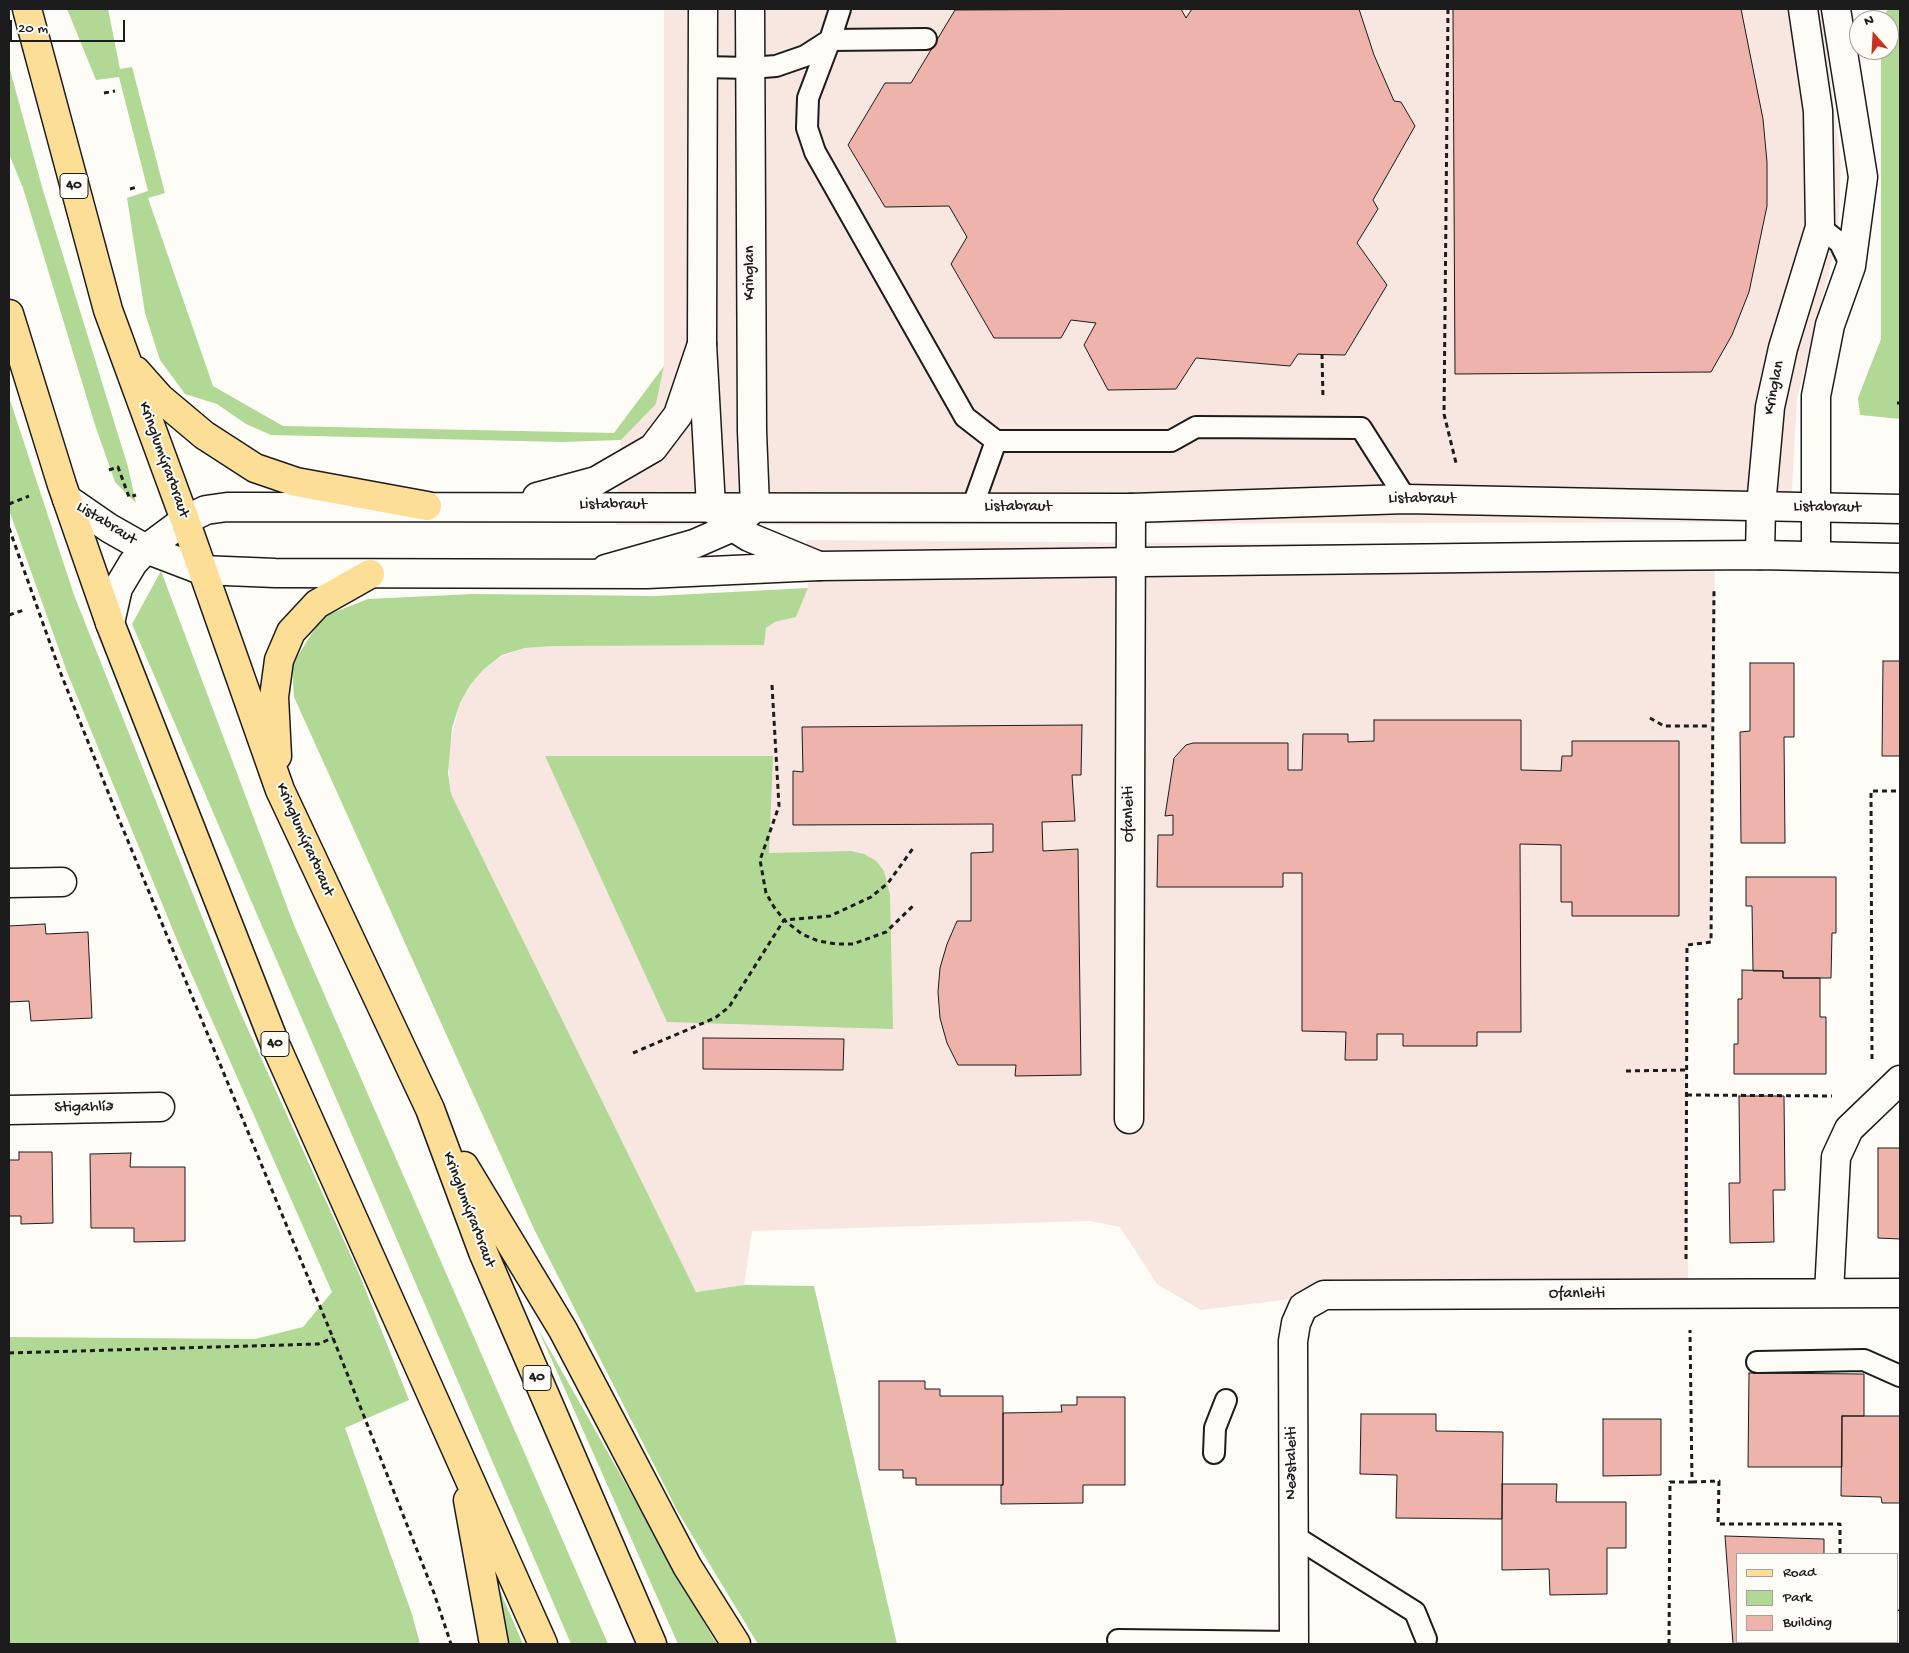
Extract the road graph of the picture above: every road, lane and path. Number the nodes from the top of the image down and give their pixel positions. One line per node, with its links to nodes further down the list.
1 (27, 9): 21 (main road, Kringlumýrarbraut / 40)
2 (703, 9): 10 (street)
3 (750, 9): 11 (street, Kringlan)
4 (840, 9): 9 (lane)
5 (1448, 9): 24 (path)
6 (1803, 9): 16 (street, Kringlan)
7 (1836, 9): 17 (street)
8 (926, 38): 9 (lane)
9 (830, 40): 11 (lane); 23 (lane)
10 (703, 67): 11 (lane); 19 (street)
11 (750, 68): 35 (street, Kringlan)
12 (115, 91): 13 (path)
13 (104, 93)
14 (137, 187): 15 (path)
15 (130, 189)
16 (1820, 227): 17 (lane); 33 (street, Kringlan)
17 (1851, 266): 36 (street)
18 (9, 314): 28 (main road, 40)
19 (702, 344): 32 (street); 34 (street)
20 (1322, 354): 22 (path)
21 (126, 361): 31 (main road); 40 (main road, Kringlumýrarbraut / 40)
22 (1324, 428): 23 (lane); 29 (lane)
23 (996, 441): 37 (lane)
24 (1456, 463)
25 (109, 470): 27 (path)
26 (38, 493): 30 (path)
27 (136, 495)
28 (67, 499): 43 (street, Listabraut); 55 (main road, 40)
29 (1406, 499): 33 (street, Listabraut); 38 (street, Listabraut)
30 (9, 504)
31 (427, 506): 32 (street, Listabraut); 40 (street, Listabraut)
32 (503, 506): 34 (street, Listabraut)
33 (1761, 506): 36 (street, Listabraut); 44 (street, Kringlan)
34 (711, 507): 35 (street, Listabraut); 41 (street)
35 (755, 507): 37 (street, Listabraut); 41 (street)
36 (1815, 507): 39 (street, Listabraut); 45 (street)
37 (972, 508): 38 (street, Listabraut)
38 (1131, 508): 47 (street, Ofanleiti)
39 (1900, 509)
40 (185, 520): 43 (street, Listabraut); 49 (main road, Kringlumýrarbraut / 40)
41 (733, 527): 48 (street); 50 (street)
42 (9, 528): 82 (path)
43 (146, 548): 49 (street, Listabraut); 55 (street, Listabraut)
44 (1760, 555): 45 (street, Listabraut); 47 (street, Listabraut)
45 (1816, 556): 46 (street, Listabraut)
46 (1900, 558)
47 (1131, 562): 48 (street, Listabraut); 76 (street, Ofanleiti)
48 (819, 566): 50 (street, Listabraut)
49 (201, 570): 51 (street, Listabraut); 59 (main road, Kringlumýrarbraut / 40)
50 (590, 573): 51 (street, Listabraut)
51 (370, 574): 59 (main road)
52 (1714, 588): 58 (path)
53 (24, 610): 54 (path)
54 (9, 615)
55 (110, 623): 88 (main road, 40)
56 (772, 685): 65 (path)
57 (1650, 718): 58 (path)
58 (1711, 726): 68 (path)
59 (280, 790): 73 (main road, Kringlumýrarbraut / 40)
60 (1900, 791): 67 (path)
61 (914, 847): 65 (path)
62 (62, 882): 63 (street)
63 (9, 883)
64 (915, 904): 65 (path)
65 (784, 920): 66 (path)
66 (633, 1053)
67 (1872, 1068)
68 (1687, 1070): 69 (path); 71 (path)
69 (1626, 1071)
70 (1900, 1080): 75 (street)
71 (1687, 1095): 75 (path); 77 (path)
72 (160, 1107): 74 (street, Stigahlíð)
73 (430, 1109): 98 (main road, Kringlumýrarbraut / 40); 99 (main road)
74 (9, 1110)
75 (1864, 1115): 78 (street)
76 (1129, 1119)
77 (1686, 1264)
78 (1829, 1292): 79 (street, Ofanleiti); 80 (street, Ofanleiti)
79 (1900, 1293)
80 (1324, 1295): 90 (street, Neðstaleiti)
81 (1690, 1330): 89 (path)
82 (333, 1338): 83 (path); 95 (path)
83 (9, 1353)
84 (1757, 1362): 85 (lane)
85 (1900, 1376)
86 (1226, 1400): 87 (lane)
87 (1214, 1453)
88 (460, 1457): 96 (main road); 97 (main road, 40)
89 (1692, 1482): 91 (path); 100 (path)
90 (1294, 1536): 92 (lane); 94 (street, Neðstaleiti)
91 (1840, 1553)
92 (1426, 1639)
93 (1118, 1640): 94 (lane)
94 (1294, 1643)
95 (451, 1644)
96 (494, 1644)
97 (543, 1644)
98 (652, 1644)
99 (736, 1644)
100 (1669, 1644)

